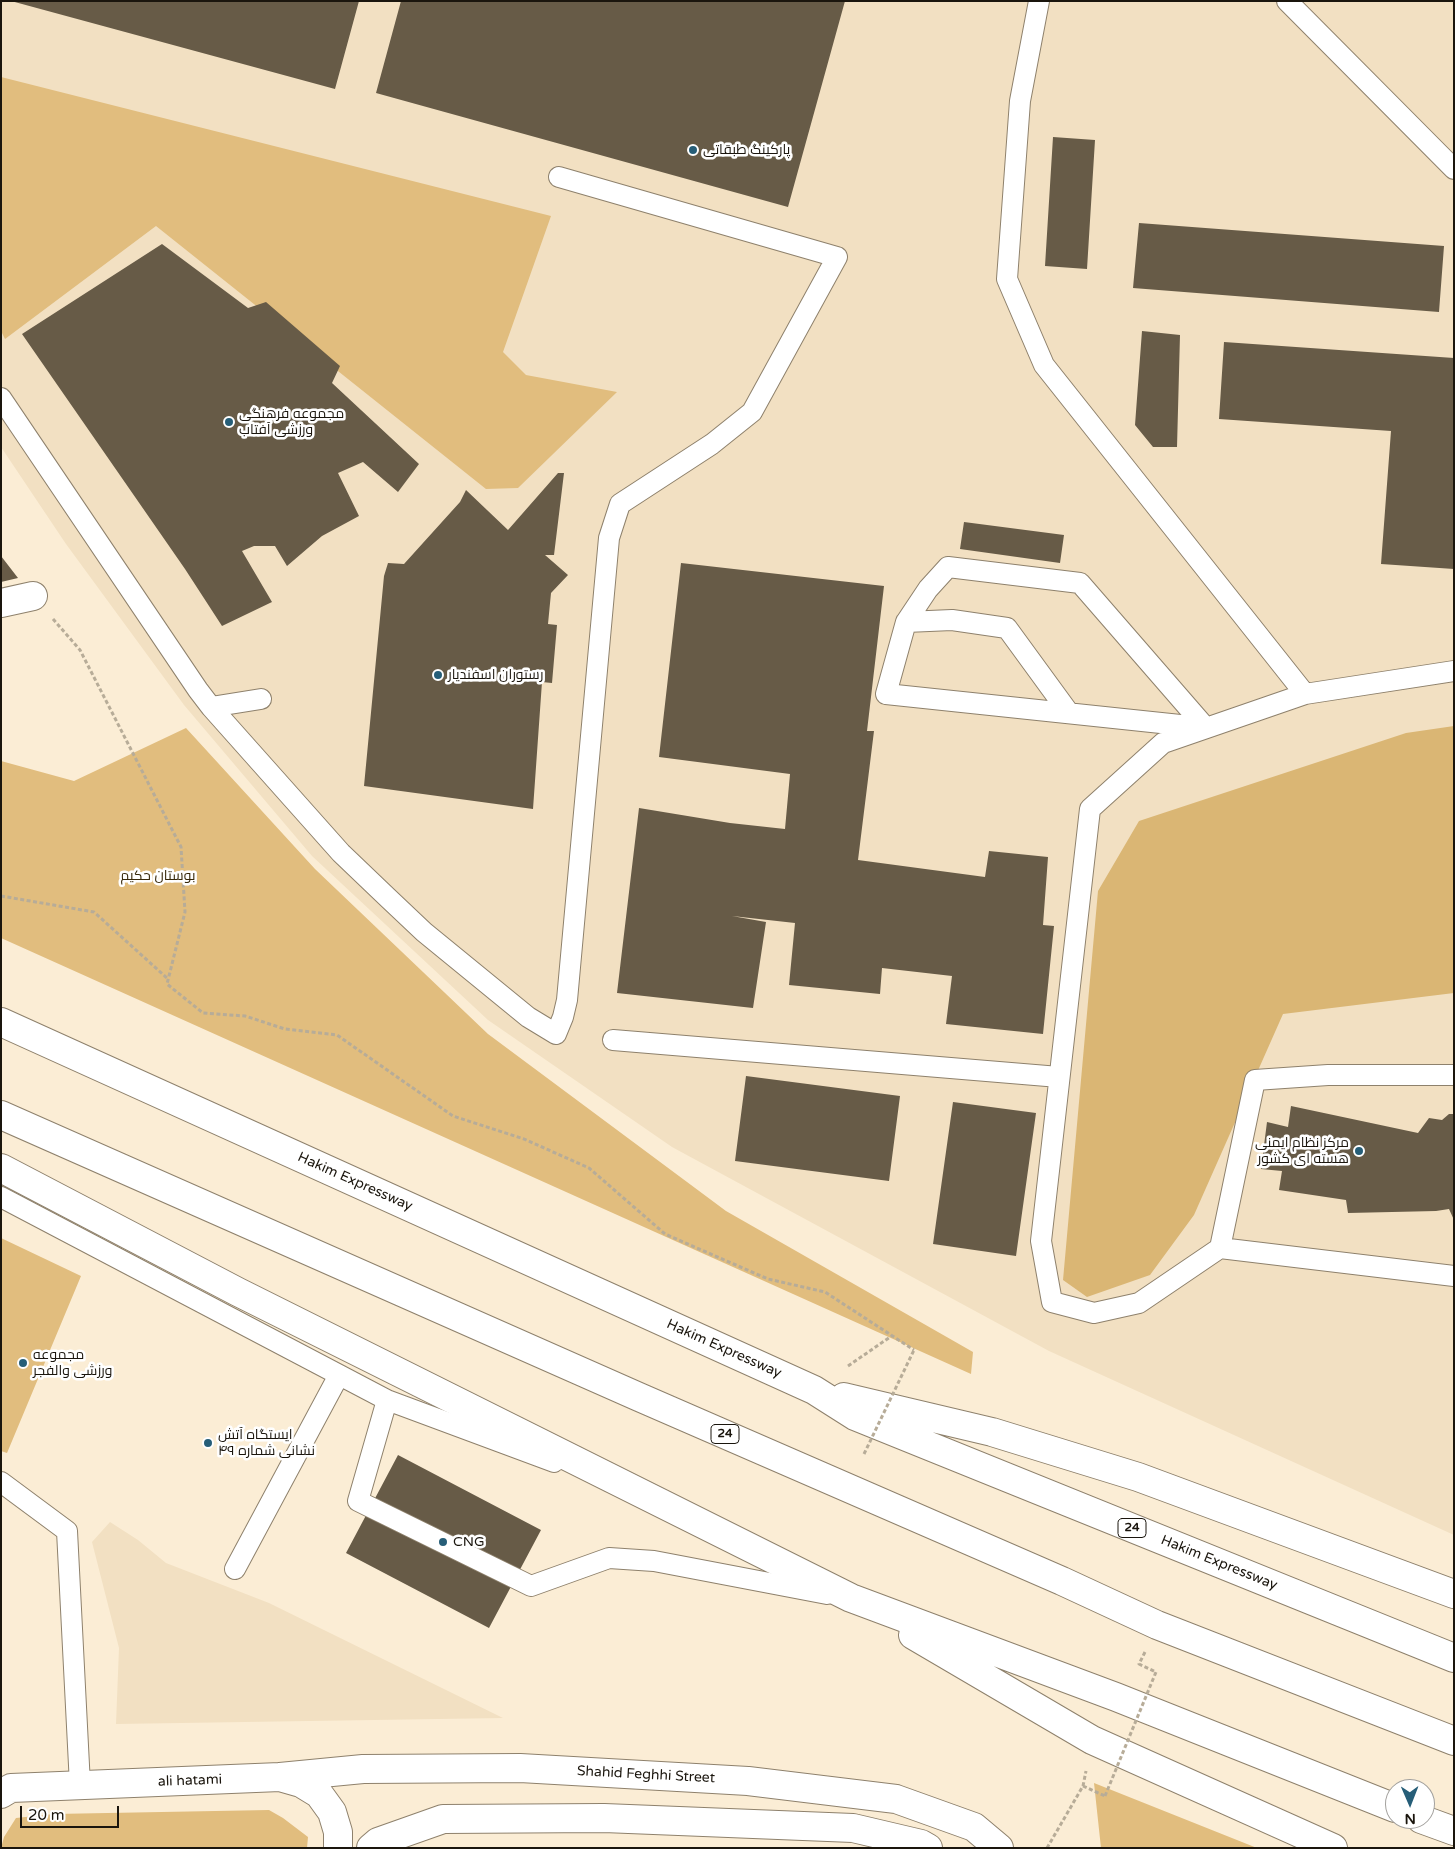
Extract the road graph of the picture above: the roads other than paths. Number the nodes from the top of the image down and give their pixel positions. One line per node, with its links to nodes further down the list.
1 (1039, 1): 10 (lane)
2 (1287, 1): 3 (lane)
3 (1454, 169)
4 (559, 177): 12 (lane)
5 (1, 398): 12 (lane)
6 (33, 596): 7 (main road)
7 (1, 603)
8 (906, 622): 13 (lane); 13 (lane); 14 (lane)
9 (1454, 671): 10 (lane)
10 (1305, 694): 14 (lane)
11 (261, 699): 12 (lane)
12 (212, 706)
13 (1069, 713): 14 (lane)
14 (1206, 728): 18 (lane)
15 (1, 1022): 25 (main road, Hakim Expressway / 24)
16 (613, 1040): 18 (lane)
17 (1454, 1075): 22 (lane)
18 (1060, 1077): 22 (lane)
19 (1, 1115): 33 (main road, 24)
20 (1, 1168): 28 (main road)
21 (1, 1197): 24 (lane)
22 (1220, 1248): 23 (lane)
23 (1454, 1276)
24 (339, 1375): 26 (lane); 29 (lane)
25 (814, 1390): 30 (main road); 32 (main road, Hakim Expressway / 24)
26 (386, 1400): 28 (lane); 31 (lane)
27 (1, 1482): 35 (lane)
28 (644, 1495): 31 (main road)
29 (235, 1569)
30 (1454, 1594)
31 (851, 1598): 37 (main road); 44 (main road)
32 (1454, 1658)
33 (1454, 1741)
34 (280, 1778): 35 (main road, ali hatami); 40 (main road, ali hatami); 43 (main road, Shahid Feghhi Street)
35 (80, 1785): 36 (main road, ali hatami)
36 (4, 1789)
37 (1385, 1804)
38 (1435, 1824): 39 (main road)
39 (1454, 1831)
40 (338, 1848)
41 (371, 1848): 42 (main road)
42 (928, 1848)
43 (999, 1848)
44 (1333, 1848)

